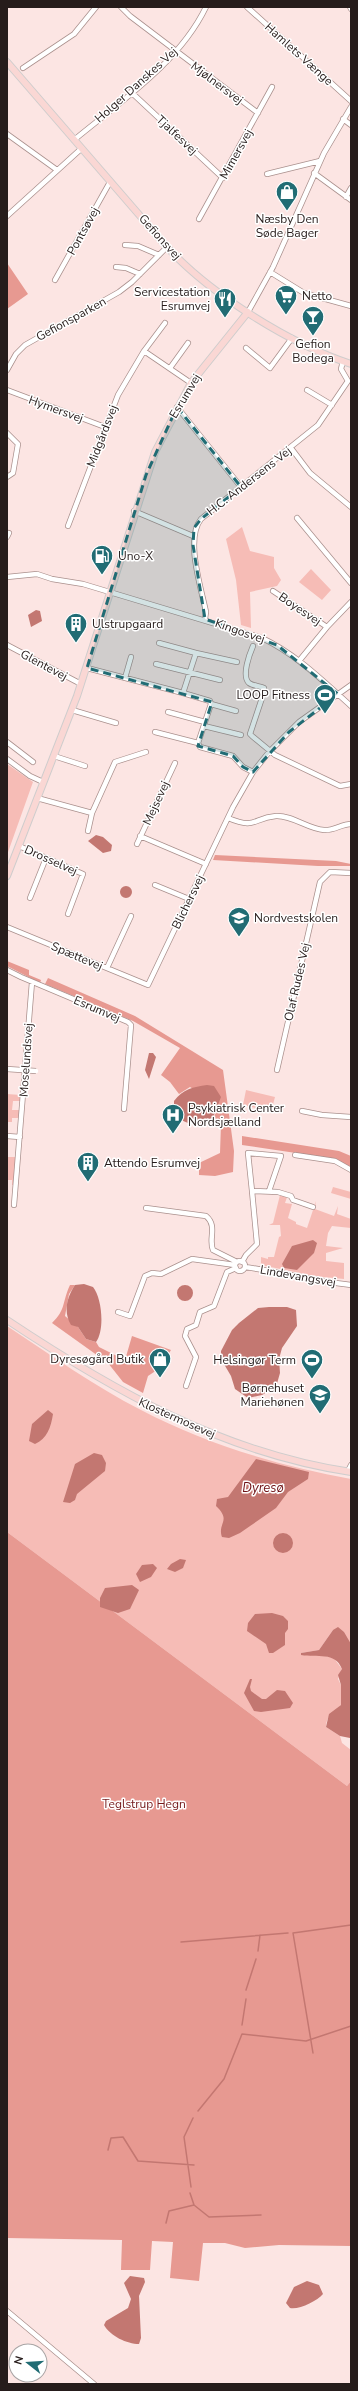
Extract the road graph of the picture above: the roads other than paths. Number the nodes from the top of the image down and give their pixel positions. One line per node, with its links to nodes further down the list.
1 (96, 7): 7 (street)
2 (121, 7): 5 (street, Mjølnersvej)
3 (206, 7): 5 (street, Holger Danskes Vej)
4 (247, 7): 10 (street, Hamlets Vænge)
5 (176, 51): 9 (street, Holger Danskes Vej); 12 (street, Mjølnersvej)
6 (7, 62): 16 (main road, Gefionsvej)
7 (23, 68)
8 (272, 87): 12 (street, Mimersvej)
9 (131, 92): 16 (street, Holger Danskes Vej); 22 (street, Tjalfesvej)
10 (351, 102)
11 (351, 107): 13 (street, Esrumvej)
12 (258, 113): 22 (street, Mimersvej)
13 (343, 119): 14 (street); 18 (street, Esrumvej)
14 (351, 125)
15 (7, 134): 19 (street)
16 (74, 140): 17 (main road, Gefionsvej)
17 (82, 148): 19 (street); 23 (main road, Gefionsvej)
18 (320, 161): 20 (street); 21 (street, Esrumvej)
19 (57, 170): 27 (street)
20 (267, 174)
21 (314, 174): 25 (street); 33 (street, Esrumvej)
22 (223, 178): 28 (street, Mimersvej)
23 (110, 182): 30 (main road, Gefionsvej); 35 (street, Pontsøvej)
24 (351, 188): 25 (street)
25 (346, 197): 26 (street)
26 (351, 200)
27 (7, 216)
28 (199, 219)
29 (124, 245): 31 (street)
30 (167, 247): 31 (street, Gefionsparken); 37 (main road, Gefionsvej)
31 (159, 255): 34 (street, Gefionsparken)
32 (116, 267): 34 (street)
33 (270, 272): 36 (street); 37 (street, Esrumvej)
34 (140, 274): 46 (street, Gefionsparken)
35 (55, 280)
36 (351, 306)
37 (248, 312): 39 (main road, Gefionsvej); 47 (main road, Esrumvej)
38 (164, 323): 42 (street, Midgårdsvej)
39 (292, 338): 41 (street); 43 (main road, Gefionsvej)
40 (188, 343): 45 (street)
41 (246, 348)
42 (144, 351): 45 (street); 52 (street, Midgårdsvej)
43 (343, 361): 44 (main road, Gefionsvej); 50 (street, H.C. Andersens Vej)
44 (351, 364)
45 (170, 368): 47 (street)
46 (7, 370)
47 (191, 383): 51 (main road, Esrumvej)
48 (7, 390): 52 (street, Hymersvej)
49 (307, 390): 50 (street)
50 (332, 406): 54 (street, H.C. Andersens Vej)
51 (177, 407): 56 (street); 58 (main road, Esrumvej)
52 (105, 427): 60 (street, Midgårdsvej)
53 (7, 433): 55 (street)
54 (291, 448): 56 (street, H.C. Andersens Vej); 57 (street)
55 (7, 477)
56 (241, 487): 61 (street, H.C. Andersens Vej)
57 (351, 507)
58 (134, 511): 61 (street); 65 (main road, Esrumvej)
59 (297, 518): 63 (street)
60 (68, 526)
61 (193, 536): 67 (street)
62 (7, 577): 65 (street, Kingosvej)
63 (351, 583)
64 (273, 591): 68 (street, Boyesvej)
65 (110, 592): 67 (street, Kingosvej); 77 (main road, Esrumvej)
66 (351, 602): 68 (street)
67 (205, 619): 74 (street, Kingosvej)
68 (327, 627): 74 (street)
69 (159, 643): 72 (street)
70 (7, 645): 81 (street, Glentevej)
71 (253, 646): 97 (street)
72 (196, 653): 75 (street); 78 (street)
73 (131, 657): 79 (street)
74 (299, 661): 84 (street, Kingosvej)
75 (237, 662)
76 (156, 664): 78 (street)
77 (87, 668): 79 (street); 81 (main road, Esrumvej)
78 (190, 672): 80 (street); 83 (street)
79 (125, 678): 83 (street)
80 (220, 680)
81 (81, 684): 87 (main road, Esrumvej)
82 (351, 685): 84 (street, Blichersvej)
83 (184, 693): 85 (street)
84 (338, 694): 86 (street, Kingosvej); 97 (street, Blichersvej)
85 (211, 704): 88 (street); 91 (street)
86 (351, 706)
87 (72, 710): 90 (street); 98 (main road, Esrumvej)
88 (236, 711)
89 (168, 712): 91 (street)
90 (116, 723)
91 (204, 724): 93 (street); 95 (street)
92 (155, 732): 95 (street)
93 (241, 735)
94 (7, 742): 100 (street)
95 (198, 743): 103 (street)
96 (146, 752): 107 (street)
97 (268, 752): 103 (street, Blichersvej); 105 (street)
98 (54, 756): 102 (street); 104 (main road, Esrumvej)
99 (7, 759): 104 (street)
100 (33, 762)
101 (175, 763): 111 (street, Mejsevej)
102 (85, 766)
103 (253, 772): 108 (street, Blichersvej)
104 (43, 782): 106 (main road, Esrumvej)
105 (351, 784)
106 (37, 798): 107 (street); 113 (main road, Esrumvej)
107 (92, 813): 110 (street)
108 (228, 818): 109 (street); 115 (street, Blichersvej)
109 (351, 824)
110 (88, 831)
111 (140, 836): 112 (street, Mejsevej); 115 (street)
112 (137, 844)
113 (19, 846): 114 (street, Drosselvej); 117 (main road, Esrumvej)
114 (46, 858): 119 (street); 121 (street, Drosselvej)
115 (206, 864): 120 (street, Blichersvej)
116 (351, 873): 129 (street, Olaf Rudes Vej)
117 (7, 876)
118 (155, 885): 120 (street)
119 (30, 898)
120 (189, 899): 127 (street, Blichersvej)
121 (68, 914)
122 (131, 916): 124 (street)
123 (7, 927): 124 (street, Spættevej)
124 (107, 968): 127 (street, Spættevej)
125 (7, 970): 126 (street, Esrumvej)
126 (32, 982): 131 (street, Esrumvej); 135 (street, Moselundsvej)
127 (148, 985)
128 (7, 1069): 130 (street, bridge)
129 (276, 1070)
130 (36, 1071)
131 (124, 1109)
132 (302, 1111): 133 (street)
133 (351, 1117)
134 (7, 1136): 135 (street)
135 (20, 1137): 140 (street, Moselundsvej)
136 (295, 1155): 137 (street)
137 (351, 1170)
138 (252, 1191): 139 (street); 139 (street); 143 (street)
139 (269, 1191): 141 (street)
140 (14, 1205)
141 (313, 1207)
142 (146, 1208): 143 (street)
143 (238, 1264): 144 (street); 144 (street, Lindevangsvej); 146 (street); 150 (street)
144 (245, 1267): 145 (street, Lindevangsvej)
145 (351, 1285)
146 (118, 1312)
147 (7, 1315): 149 (main road, Klostermosevej)
148 (7, 1320): 149 (main road, Klostermosevej)
149 (20, 1326): 152 (main road, Klostermosevej)
150 (186, 1386)
151 (351, 1465): 152 (street)
152 (350, 1472)
153 (7, 2311): 154 (street)
154 (94, 2384)

